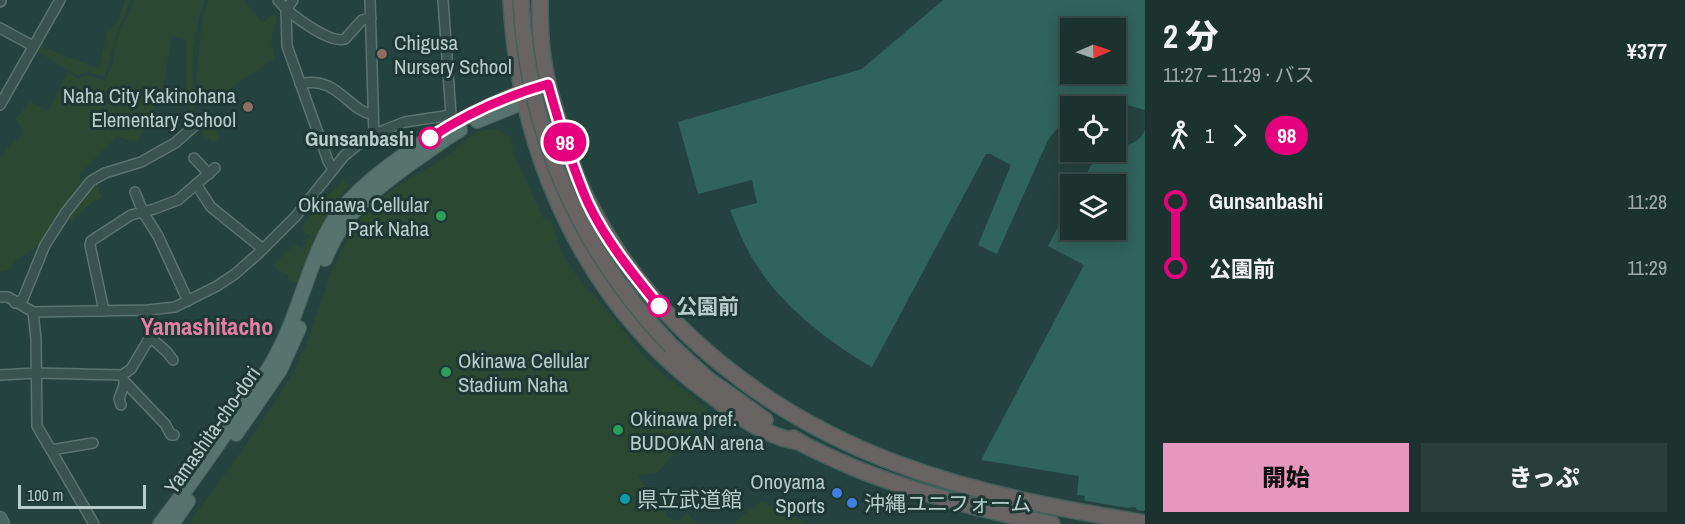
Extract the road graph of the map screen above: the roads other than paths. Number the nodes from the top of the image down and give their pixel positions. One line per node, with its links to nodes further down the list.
1 (60, 0): 12 (street)
2 (278, 0): 9 (street)
3 (293, 0): 9 (street)
4 (370, 0): 10 (street)
5 (442, 0): 18 (street)
6 (511, 0): 15 (highway)
7 (521, 0): 40 (highway, bridge)
8 (540, 0): 14 (highway)
9 (286, 10): 10 (street); 13 (street)
10 (371, 18): 17 (street)
11 (0, 28): 12 (street)
12 (33, 46): 16 (street)
13 (300, 84): 17 (street); 22 (street)
14 (548, 84): 15 (main road, Yamashita-cho-dori); 44 (highway)
15 (523, 97): 18 (main road, Yamashita-cho-dori); 40 (highway); 48 (main road, Yamashita-cho-dori)
16 (0, 105)
17 (373, 114): 20 (street)
18 (453, 119): 20 (street); 47 (main road, Yamashita-cho-dori)
19 (198, 122): 29 (street)
20 (374, 134): 22 (street)
21 (194, 158): 23 (street)
22 (333, 169): 26 (street)
23 (195, 184): 25 (street); 26 (street)
24 (135, 192): 25 (street)
25 (143, 212): 28 (street); 30 (street)
26 (263, 249): 28 (street)
27 (0, 297): 29 (street)
28 (188, 301): 31 (street)
29 (16, 303): 32 (street)
30 (105, 310): 31 (street); 32 (street)
31 (148, 310): 33 (street)
32 (33, 312): 35 (street)
33 (150, 337): 34 (street); 37 (street)
34 (173, 360)
35 (36, 374): 36 (street); 37 (street); 42 (street)
36 (0, 375)
37 (123, 378): 38 (street); 39 (street)
38 (121, 405)
39 (174, 435)
40 (800, 442): 49 (highway)
41 (93, 443): 42 (street)
42 (51, 450): 46 (street)
43 (0, 518): 45 (main road)
44 (1145, 523)
45 (3, 524)
46 (94, 524)
47 (160, 524)
48 (172, 524)
49 (1052, 524)

